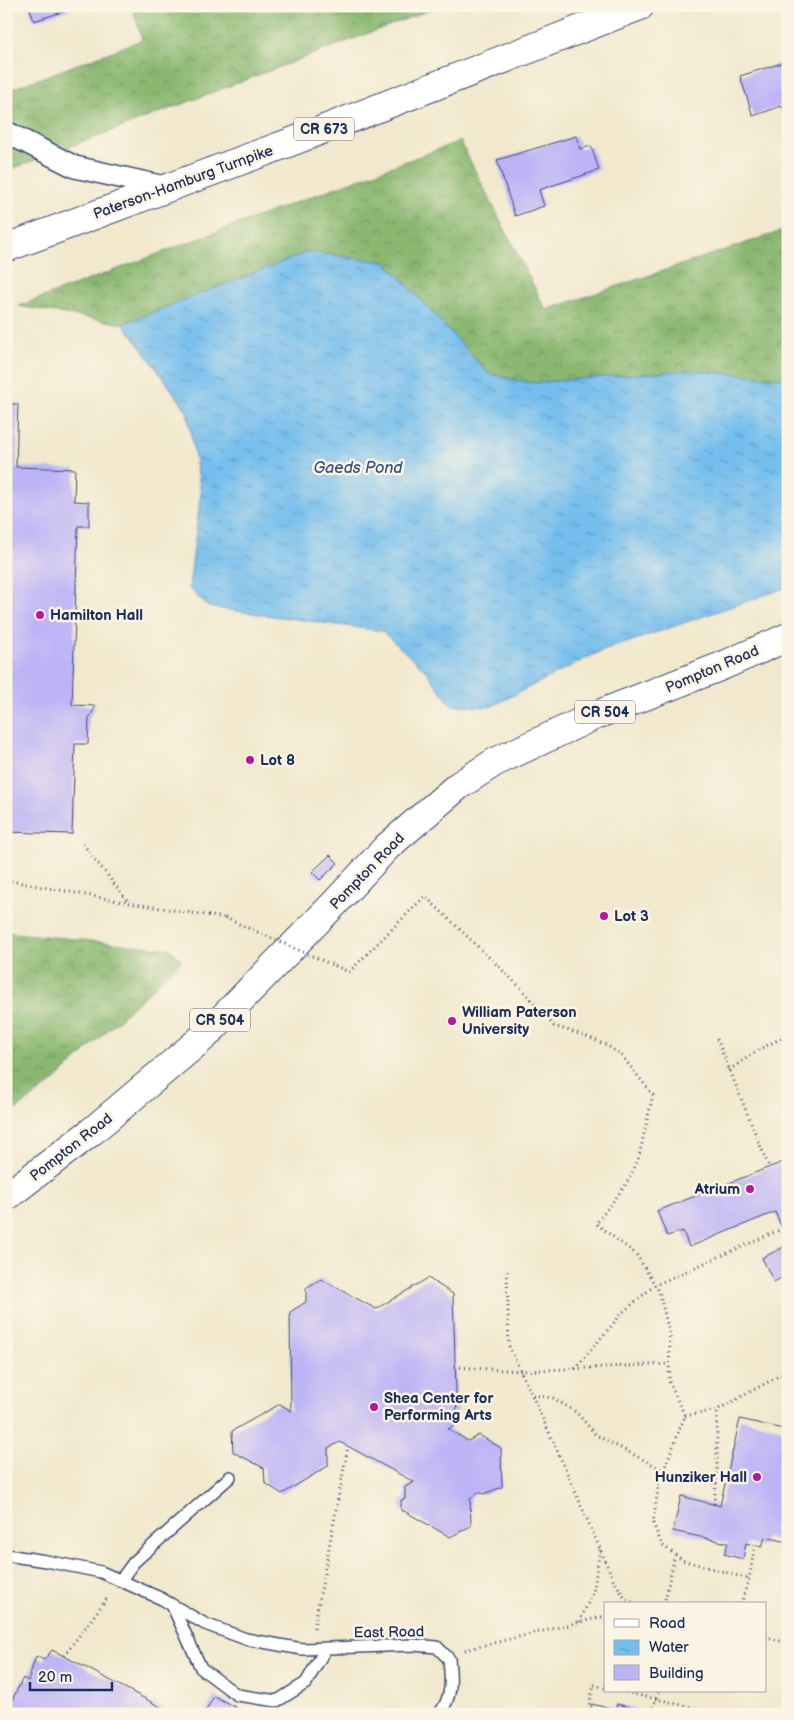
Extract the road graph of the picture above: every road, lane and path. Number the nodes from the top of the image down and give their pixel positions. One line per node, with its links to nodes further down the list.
1 (640, 6): 3 (main road, Paterson-Hamburg Turnpike / CR 673)
2 (6, 132): 3 (street)
3 (169, 188): 4 (main road, Paterson-Hamburg Turnpike / CR 673)
4 (6, 248)
5 (788, 637): 13 (main road, Pompton Road / CR 504)
6 (84, 844): 8 (path)
7 (6, 880): 8 (path)
8 (129, 904): 16 (path, bridge)
9 (788, 1035): 11 (path)
10 (717, 1039): 11 (path)
11 (729, 1070): 12 (path)
12 (769, 1167)
13 (6, 1197)
14 (782, 1229): 16 (path)
15 (507, 1271): 20 (path)
16 (655, 1285): 17 (path); 19 (path)
17 (669, 1364): 19 (path); 24 (path)
18 (455, 1367): 20 (path)
19 (575, 1369): 20 (path)
20 (522, 1371): 22 (path)
21 (788, 1371): 23 (path)
22 (533, 1395): 26 (path); 31 (path)
23 (717, 1410): 24 (path); 28 (path)
24 (685, 1416): 26 (path)
25 (348, 1446): 44 (path)
26 (663, 1471): 28 (path); 33 (path)
27 (230, 1476): 35 (lane)
28 (716, 1483): 29 (path)
29 (714, 1504)
30 (755, 1545): 34 (path)
31 (600, 1549): 36 (path); 41 (path)
32 (6, 1555): 35 (lane, East Road)
33 (675, 1555): 34 (path); 37 (path)
34 (749, 1579): 38 (path)
35 (120, 1581): 39 (lane, East Road); 47 (path)
36 (633, 1602)
37 (664, 1602)
38 (742, 1602)
39 (172, 1605): 44 (lane, East Road); 45 (lane)
40 (604, 1616): 41 (path)
41 (579, 1622): 46 (path)
42 (766, 1637): 43 (path)
43 (788, 1643)
44 (311, 1648): 45 (lane, East Road)
45 (326, 1648): 46 (lane, East Road)
46 (446, 1655): 52 (lane)
47 (64, 1656)
48 (604, 1688): 55 (path)
49 (626, 1692): 51 (path)
50 (659, 1692): 51 (path)
51 (657, 1699): 53 (path); 56 (path)
52 (443, 1710): 54 (path)
53 (651, 1712)
54 (497, 1714)
55 (587, 1714)
56 (722, 1714)

